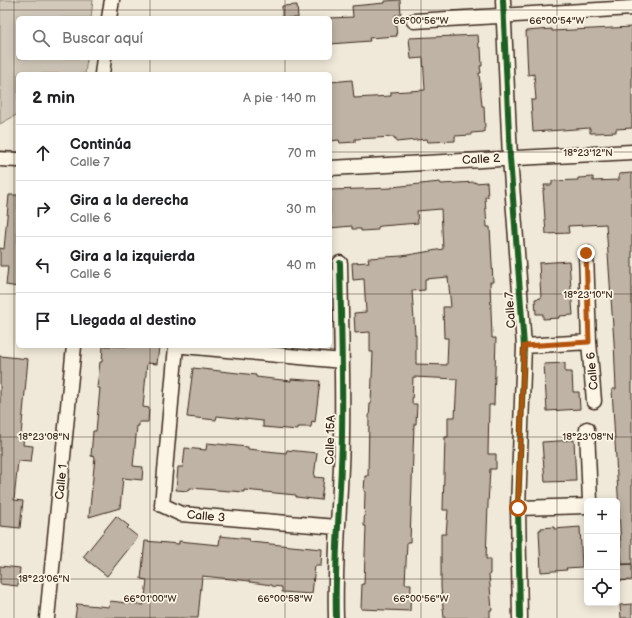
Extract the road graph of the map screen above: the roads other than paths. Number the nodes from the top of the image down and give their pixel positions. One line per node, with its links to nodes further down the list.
1 (112, 0): 4 (street)
2 (503, 0): 5 (street, Calle 7)
3 (632, 8): 5 (street)
4 (109, 16)
5 (503, 16): 6 (street); 11 (street, Calle 7)
6 (414, 20)
7 (104, 60): 8 (street)
8 (102, 72)
9 (632, 152): 11 (street, Calle 2)
10 (0, 158): 12 (street)
11 (510, 158): 13 (street, Calle 2); 17 (street, Calle 7)
12 (16, 160)
13 (332, 168)
14 (586, 253): 16 (street, Calle 6)
15 (340, 263): 21 (street, Calle 15A)
16 (589, 342): 17 (street, Calle 6); 22 (street, Calle 6)
17 (524, 346): 26 (street, Calle 7)
18 (74, 348): 28 (street, Calle 1)
19 (176, 348): 27 (street, Calle 3)
20 (205, 348): 21 (street)
21 (342, 361): 27 (street, Calle 15A)
22 (594, 401)
23 (587, 429): 24 (street)
24 (590, 498)
25 (584, 506): 26 (street)
26 (518, 508): 30 (street, Calle 7)
27 (337, 526): 29 (street, Calle 15A)
28 (47, 618)
29 (336, 618)
30 (520, 618)

